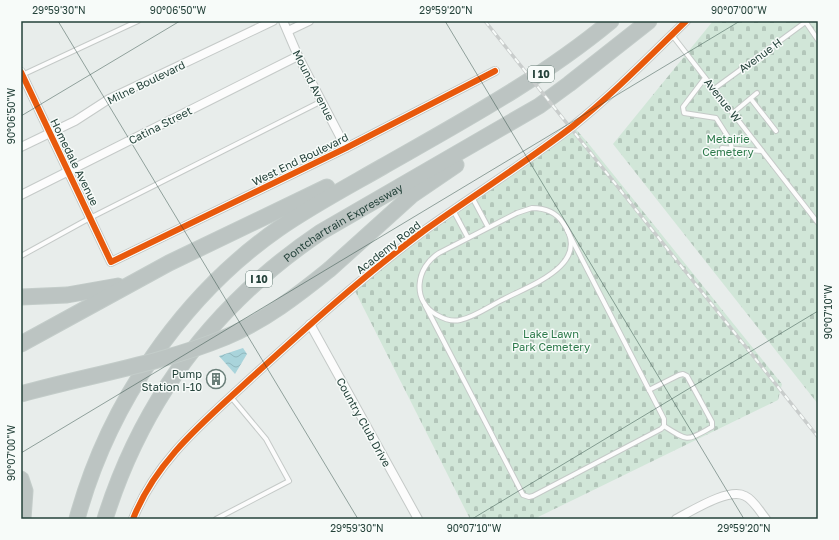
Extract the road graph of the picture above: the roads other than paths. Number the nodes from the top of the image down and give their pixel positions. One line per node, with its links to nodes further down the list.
1 (138, 21): 14 (lane)
2 (273, 21): 24 (street, Milne Boulevard)
3 (283, 21): 9 (street, Mound Avenue)
4 (309, 21): 9 (street)
5 (611, 21): 21 (highway, I 10)
6 (649, 21): 22 (highway, Pontchartrain Expressway / I 10)
7 (686, 21): 10 (street, Academy Road)
8 (806, 21): 11 (lane); 16 (lane, Avenue H)
9 (288, 31): 12 (street, Mound Avenue)
10 (672, 35): 15 (lane, Avenue W); 32 (street, Academy Road)
11 (818, 40)
12 (298, 56): 19 (street, Mound Avenue); 30 (street, Catina Street)
13 (495, 71): 26 (street, West End Boulevard)
14 (22, 74): 24 (street, Homedale Avenue)
15 (705, 78): 16 (lane, Avenue W); 28 (lane)
16 (714, 89): 20 (lane, Avenue W)
17 (757, 93): 18 (lane)
18 (751, 99): 20 (lane); 23 (lane)
19 (322, 101): 26 (street, Mound Avenue); 34 (lane)
20 (733, 113): 29 (lane, Avenue W)
21 (466, 119): 41 (highway); 52 (highway, I 10)
22 (504, 127): 47 (highway, bridge); 53 (highway, Pontchartrain Expressway / I 10)
23 (776, 131)
24 (50, 134): 25 (street, Milne Boulevard); 30 (street, Homedale Avenue)
25 (21, 147)
26 (346, 148): 40 (street, West End Boulevard)
27 (722, 148): 28 (lane)
28 (732, 148): 29 (lane)
29 (762, 151): 35 (lane, Avenue W)
30 (68, 172): 31 (street, Catina Street); 34 (street, Homedale Avenue)
31 (21, 195)
32 (472, 197): 33 (street, Academy Road); 36 (lane)
33 (453, 210): 38 (lane); 44 (street, Academy Road)
34 (90, 218): 39 (lane); 40 (street, Homedale Avenue)
35 (818, 223)
36 (488, 227): 37 (lane); 38 (lane)
37 (567, 230): 43 (lane); 46 (lane)
38 (468, 238): 43 (lane)
39 (21, 256)
40 (111, 262)
41 (136, 281): 42 (highway); 45 (highway)
42 (21, 297)
43 (425, 305): 49 (lane)
44 (310, 324): 48 (street, Academy Road); 56 (street, Country Club Drive)
45 (21, 344)
46 (649, 390): 49 (lane); 49 (lane)
47 (21, 394)
48 (231, 397): 54 (street, Academy Road); 55 (lane)
49 (664, 426)
50 (21, 479): 51 (highway)
51 (23, 519)
52 (77, 519)
53 (105, 519)
54 (133, 519)
55 (216, 519)
56 (418, 519)
57 (676, 519): 58 (street)
58 (766, 519)

